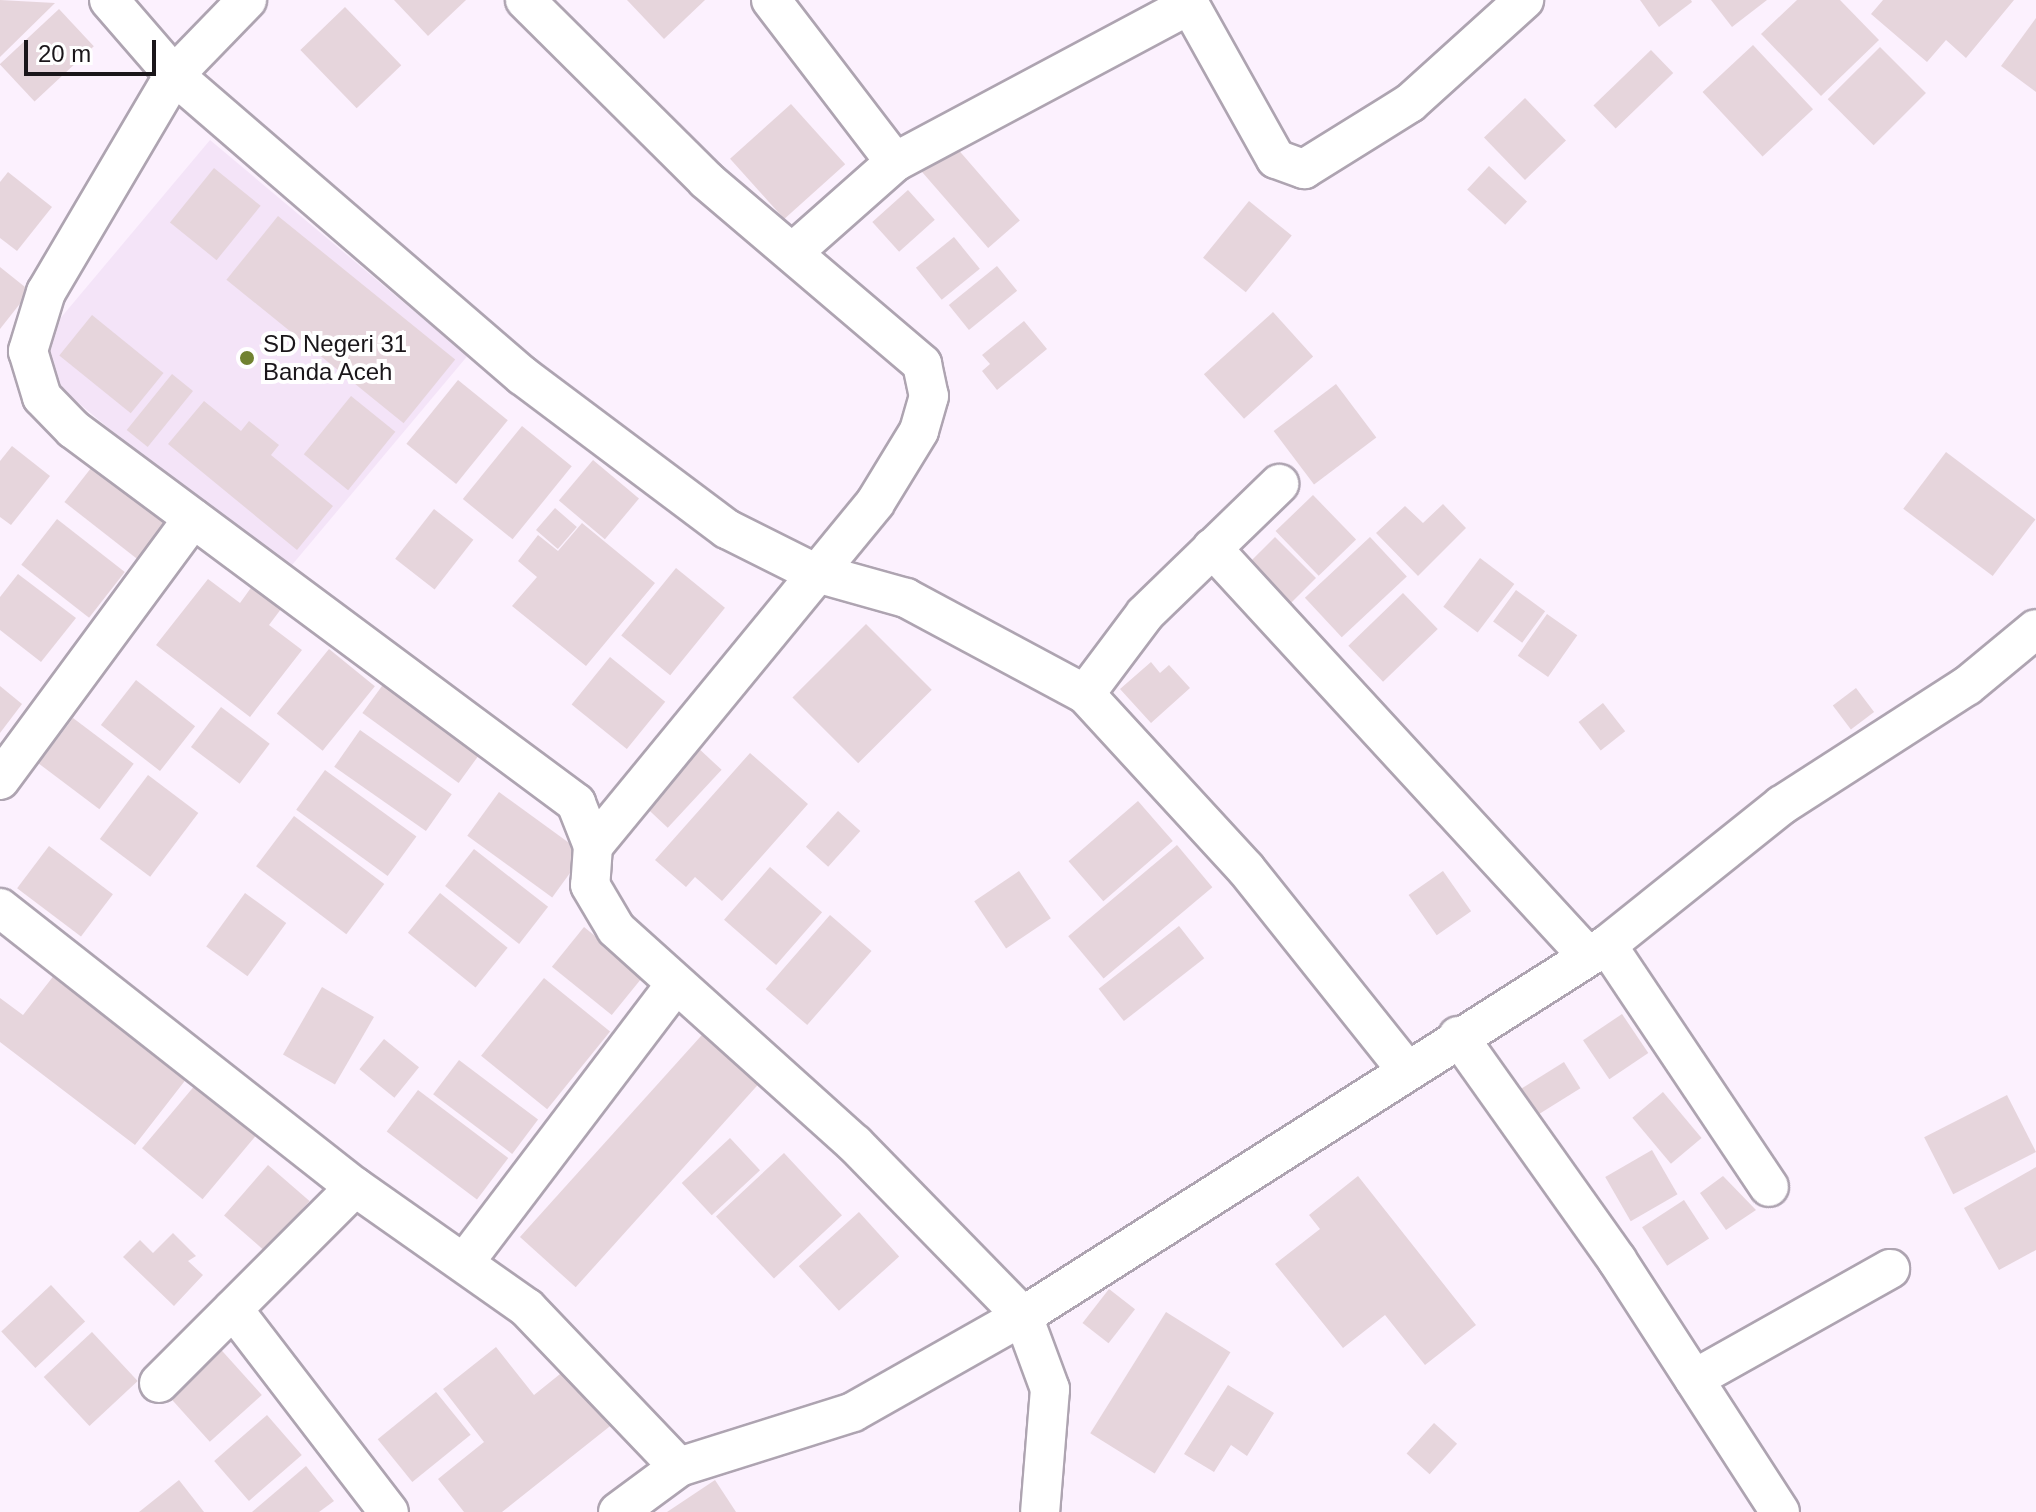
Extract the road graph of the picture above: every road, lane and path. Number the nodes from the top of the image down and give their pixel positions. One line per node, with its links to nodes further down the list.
1 (109, 0): 7 (street)
2 (247, 0): 7 (street)
3 (525, 0): 9 (street)
4 (771, 0): 8 (street)
5 (1524, 0): 6 (street)
6 (1188, 2): 8 (street)
7 (174, 75): 11 (street); 13 (street)
8 (895, 162): 9 (street)
9 (792, 253): 13 (street)
10 (1279, 484): 12 (street)
11 (193, 518): 16 (street); 17 (street)
12 (1212, 548): 15 (street); 19 (street)
13 (813, 572): 15 (street); 17 (street)
14 (2036, 629): 19 (street)
15 (1085, 694): 22 (street)
16 (0, 780)
17 (593, 846): 20 (street)
18 (2, 912): 23 (street)
19 (1596, 949): 21 (street); 24 (street)
20 (676, 984): 25 (street); 28 (street)
21 (1458, 1036): 22 (street); 29 (street)
22 (1407, 1071): 28 (street)
23 (355, 1187): 25 (street); 27 (street)
24 (1769, 1187)
25 (467, 1259): 31 (street)
26 (1890, 1269): 29 (street)
27 (233, 1309): 30 (street); 32 (street)
28 (1023, 1316): 31 (street); 34 (street)
29 (1694, 1379): 35 (street)
30 (159, 1383)
31 (679, 1467): 33 (street)
32 (389, 1512)
33 (618, 1512)
34 (1040, 1512)
35 (1780, 1512)

